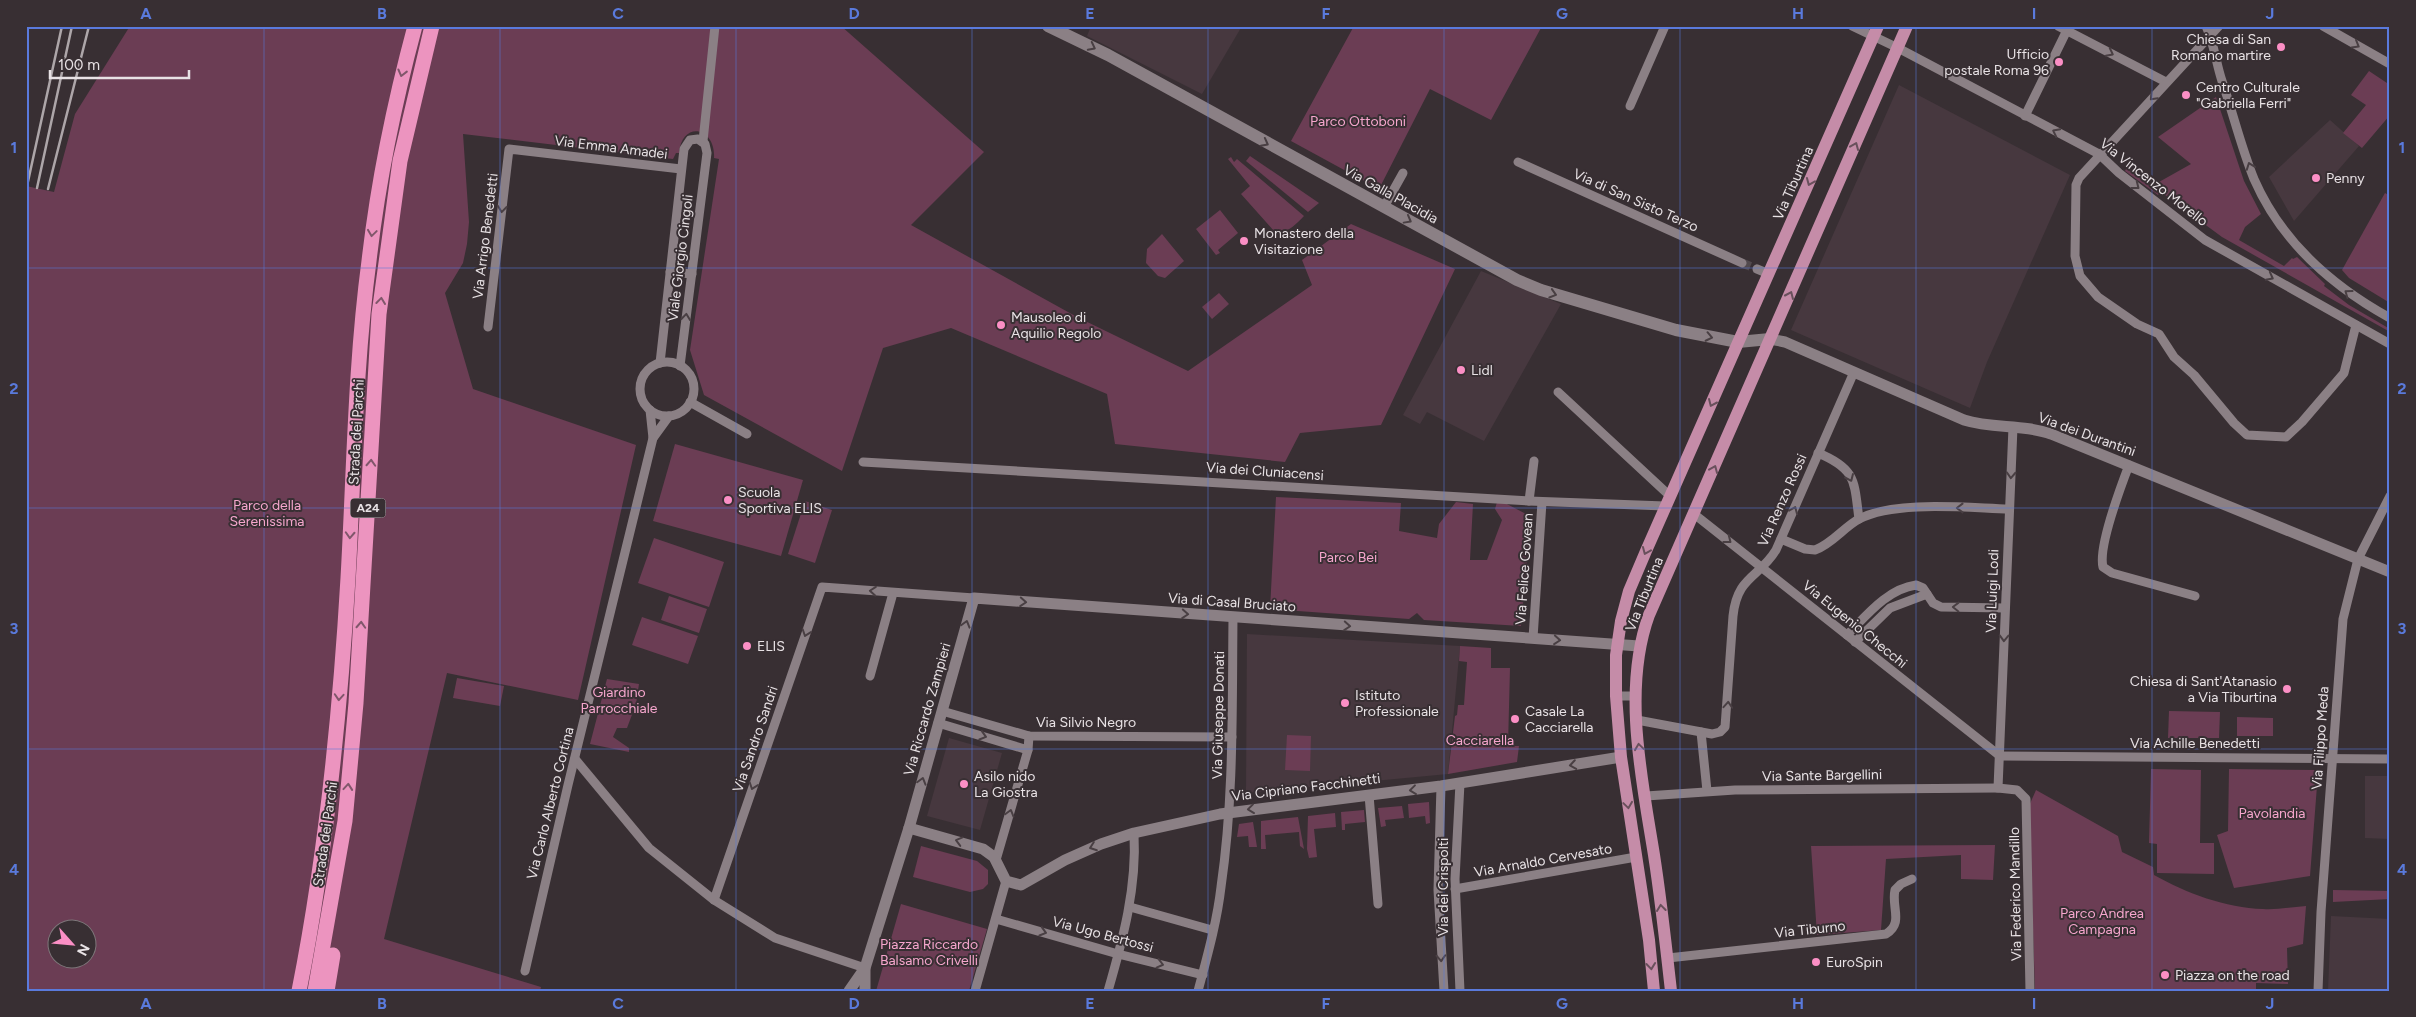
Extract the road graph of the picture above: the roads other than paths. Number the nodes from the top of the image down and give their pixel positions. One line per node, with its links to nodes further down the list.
1 (415, 26): 104 (highway, Strada dei Parchi / A24, one-way to 104)
2 (432, 26): 96 (highway, Strada dei Parchi / A24, one-way to 2)
3 (715, 26): 20 (street)
4 (1048, 26): 26 (main road, Via Galla Placidia, one-way to 26)
5 (1665, 26): 18 (street)
6 (1852, 26): 13 (street)
7 (1907, 26): 15 (main road, Via Tiburtina)
8 (2058, 26): 12 (street)
9 (2206, 26): 14 (street)
10 (2219, 26): 14 (street)
11 (2323, 26): 16 (street, one-way to 16)
12 (2068, 29): 17 (street, one-way to 17); 19 (street)
13 (1875, 31): 15 (street); 34 (main road, Via Tiburtina, one-way to 34)
14 (2210, 36): 17 (street); 30 (street, one-way to 14)
15 (1898, 48): 19 (street, Via Vincenzo Morello); 33 (main road, Via Tiburtina, one-way to 15)
16 (2390, 64)
17 (2166, 82): 22 (street, one-way to 22)
18 (1630, 106)
19 (2025, 116): 22 (street, Via Vincenzo Morello, one-way to 19)
20 (703, 141): 24 (street, Via Emma Amadei); 29 (street, Viale Giorgio Cingoli)
21 (509, 149): 24 (street, Via Emma Amadei); 32 (street, Via Arrigo Benedetti, one-way to 32)
22 (2099, 154): 31 (street, Via Vincenzo Morello, one-way to 31); 31 (street)
23 (1518, 162): 27 (street, Via di San Sisto Terzo)
24 (681, 170): 28 (street)
25 (1402, 173): 26 (street)
26 (1384, 207): 34 (main road, Via Galla Placidia, one-way to 34)
27 (1742, 263)
28 (670, 272): 29 (street); 36 (street)
29 (692, 274): 37 (street, Viale Giorgio Cingoli, one-way to 29)
30 (2390, 318)
31 (2356, 325): 35 (street, Via Vincenzo Morello)
32 (488, 327)
33 (1770, 340): 34 (main road); 38 (street, Via dei Durantini); 55 (main road, Via Tiburtina, one-way to 33)
34 (1738, 342): 52 (main road, Via Tiburtina, one-way to 52)
35 (2390, 344)
36 (660, 363): 37 (street); 41 (street, Via Carlo Alberto Cortina)
37 (680, 366): 40 (street)
38 (1854, 372): 43 (street, Via dei Durantini); 46 (street, Via Renzo Rossi)
39 (1558, 392): 52 (street)
40 (690, 402): 42 (street, Via Carlo Alberto Cortina); 44 (street)
41 (650, 410): 42 (street); 45 (street, Via Carlo Alberto Cortina)
42 (668, 416): 45 (street, Via Carlo Alberto Cortina)
43 (2013, 427): 49 (street, Via dei Durantini); 54 (street, Via Luigi Lodi, one-way to 54)
44 (747, 434)
45 (653, 438): 86 (street, Via Carlo Alberto Cortina)
46 (1818, 454): 56 (street, one-way to 56); 57 (street, Via Renzo Rossi, one-way to 46)
47 (1534, 461): 51 (street)
48 (863, 462): 51 (street, Via dei Cluniacensi)
49 (2129, 465): 58 (street, Via dei Durantini); 64 (street)
50 (2390, 496): 58 (street, Via Filippo Meda)
51 (1529, 501): 53 (street, Via dei Cluniacensi)
52 (1668, 501): 53 (street, Via dei Cluniacensi); 71 (main road, Via Tiburtina, one-way to 71)
53 (1542, 502): 69 (street, Via Felice Govean)
54 (2009, 509): 56 (street, one-way to 56); 66 (street, Via Luigi Lodi)
55 (1694, 514): 59 (street, Via Eugenio Checchi, one-way to 59); 72 (main road, Via Tiburtina)
56 (1858, 519): 57 (street)
57 (1781, 539): 59 (street, Via Renzo Rossi)
58 (2358, 559): 60 (street, Via dei Durantini); 85 (street, Via Filippo Meda)
59 (1762, 566): 68 (street, Via Eugenio Checchi); 79 (street, Via Renzo Rossi, one-way to 59)
60 (2390, 572)
61 (822, 586): 62 (street, Via di Casal Bruciato, one-way to 61); 105 (street, Via Sandro Sandri, one-way to 105)
62 (893, 593): 65 (street, Via di Casal Bruciato); 73 (street)
63 (1927, 594): 66 (street, one-way to 63); 68 (street); 70 (street)
64 (2195, 596)
65 (974, 598): 67 (street, Via di Casal Bruciato, one-way to 67); 76 (street, Via Riccardo Zampieri, one-way to 65)
66 (2005, 608): 83 (street, Via Luigi Lodi, one-way to 83)
67 (1233, 618): 69 (street, Via di Casal Bruciato, one-way to 69); 81 (street, Via Giuseppe Donati)
68 (1847, 635): 70 (street, Via Eugenio Checchi)
69 (1534, 638): 71 (street, Via di Casal Bruciato, one-way to 71)
70 (1855, 642): 83 (street, Via Eugenio Checchi)
71 (1618, 645): 72 (street, Via di Casal Bruciato); 74 (main road, Via Tiburtina)
72 (1639, 646): 75 (main road, Via Tiburtina)
73 (870, 676)
74 (1616, 696): 75 (street); 84 (main road, Via Tiburtina)
75 (1636, 696): 77 (main road, Via Tiburtina)
76 (942, 711): 78 (street, Via Riccardo Zampieri); 80 (street, Via Silvio Negro)
77 (1637, 720): 79 (street); 93 (main road, Via Tiburtina, one-way to 77)
78 (938, 723): 82 (street, one-way to 82); 97 (street, Via Riccardo Zampieri, one-way to 78)
79 (1701, 732): 91 (street)
80 (1029, 736): 81 (street, Via Silvio Negro); 82 (street)
81 (1232, 736): 95 (street, Via Giuseppe Donati)
82 (1028, 750): 100 (street, one-way to 82)
83 (2000, 756): 85 (street, Via Achille Benedetti); 90 (street, Via Luigi Lodi)
84 (1621, 757): 88 (street, Via Cipriano Facchinetti, one-way to 88); 99 (main road, Via Tiburtina, one-way to 99)
85 (2332, 758): 87 (street, Via Achille Benedetti); 131 (street, Via Filippo Meda)
86 (575, 759): 105 (street); 115 (street, Via Carlo Alberto Cortina)
87 (2390, 759)
88 (1460, 784): 89 (street, Via Cipriano Facchinetti); 103 (street, Via dei Crispolti)
89 (1441, 786): 92 (street, Via Cipriano Facchinetti, one-way to 92); 126 (street, Via dei Crispolti, one-way to 126)
90 (1998, 788): 91 (street, Via Sante Bargellini); 94 (street, Via Sante Bargellini)
91 (1707, 791): 93 (street, Via Sante Bargellini)
92 (1369, 795): 95 (street, Via Cipriano Facchinetti, one-way to 95); 106 (street)
93 (1646, 796): 110 (main road, Via Tiburtina, one-way to 93)
94 (2025, 796): 130 (street, Via Federico Mandillo)
95 (1229, 812): 98 (street, Via Cipriano Facchinetti); 109 (street, Via Giuseppe Donati)
96 (345, 821): 119 (highway, Strada dei Parchi / A24); 120 (highway)
97 (909, 828): 100 (street, one-way to 97); 114 (street)
98 (1134, 833): 102 (street, Via Cipriano Facchinetti, one-way to 102); 107 (street)
99 (1636, 857): 103 (street, Via Arnaldo Cervesato); 111 (main road, Via Tiburtina)
100 (996, 860): 102 (street)
101 (1912, 879): 113 (street, Via Tiburno)
102 (1006, 881): 108 (street)
103 (1455, 889): 127 (street, Via dei Crispolti)
104 (315, 892): 117 (highway); 118 (highway, Strada dei Parchi / A24)
105 (714, 900): 114 (street)
106 (1378, 904)
107 (1130, 908): 109 (street); 112 (street)
108 (996, 919): 112 (street, Via Ugo Bertossi, one-way to 112); 123 (street)
109 (1212, 930): 116 (street, Via Giuseppe Donati)
110 (1665, 938): 111 (street); 113 (main road, Via Tiburtina)
111 (1649, 940): 128 (main road, Via Tiburtina, one-way to 128)
112 (1118, 954): 116 (street, Via Ugo Bertossi, one-way to 116); 124 (street)
113 (1668, 958): 129 (main road, Via Tiburtina)
114 (865, 968): 121 (street); 122 (street)
115 (525, 971)
116 (1202, 975): 125 (street, Via Giuseppe Donati)
117 (289, 991)
118 (299, 991)
119 (315, 991)
120 (327, 991)
121 (849, 991)
122 (865, 991)
123 (975, 991)
124 (1108, 991)
125 (1198, 991)
126 (1444, 991)
127 (1460, 991)
128 (1654, 991)
129 (1671, 991)
130 (2030, 991)
131 (2318, 991)

